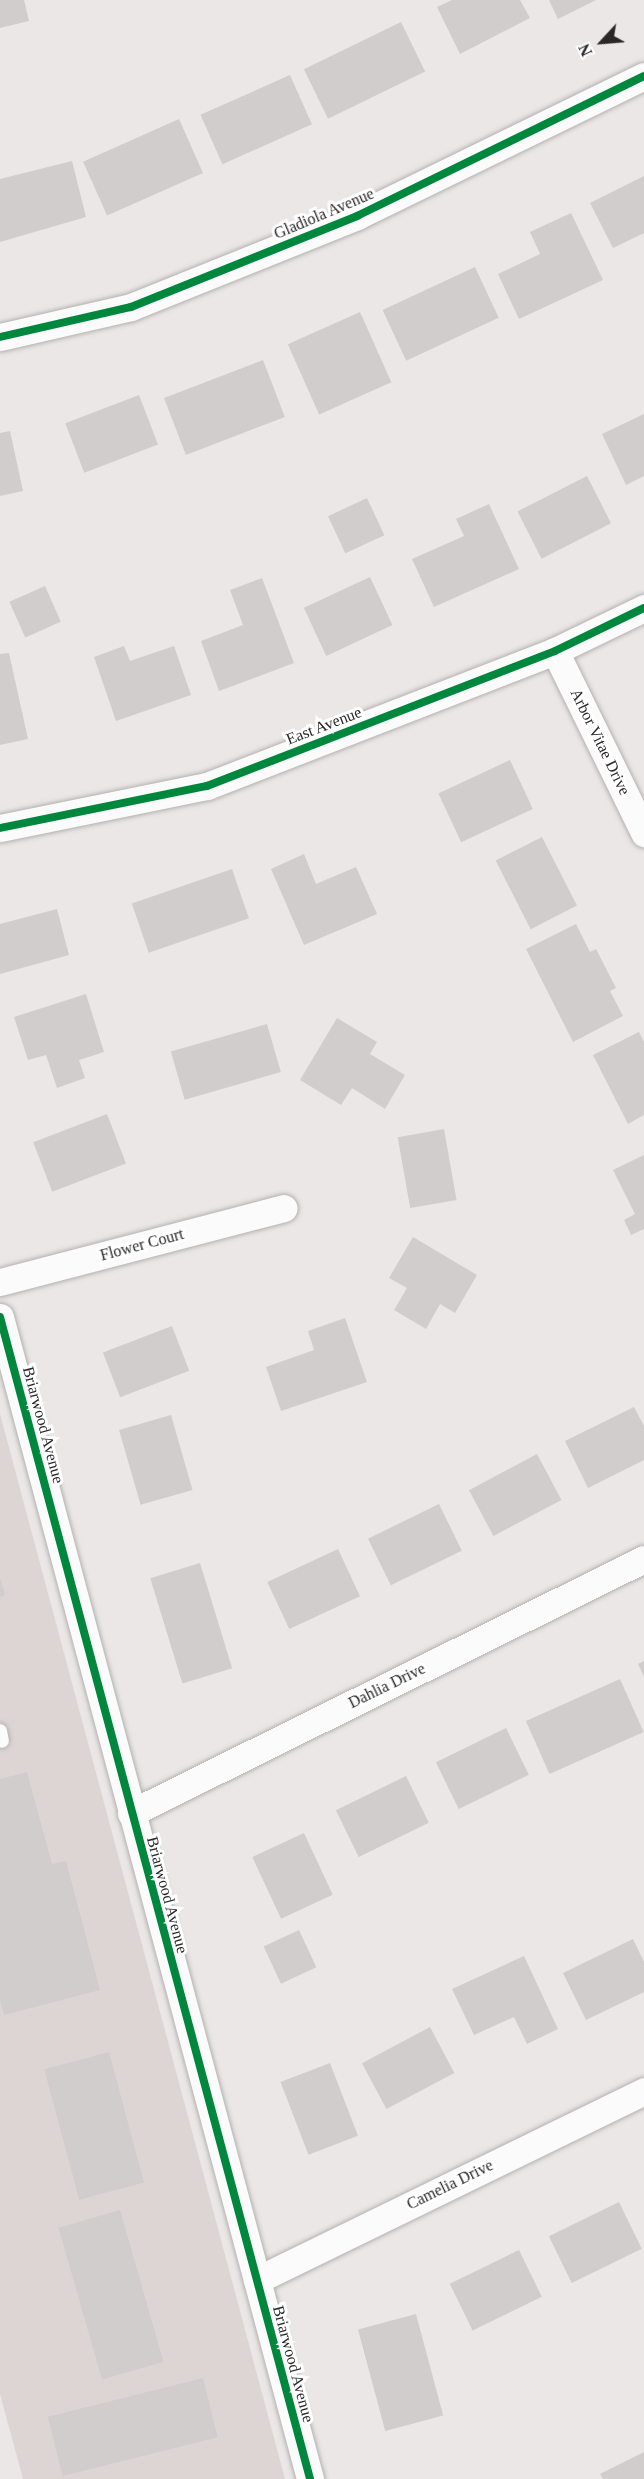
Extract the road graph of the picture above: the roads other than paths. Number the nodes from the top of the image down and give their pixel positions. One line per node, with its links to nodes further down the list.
1 (644, 76): 2 (street, Gladiola Avenue)
2 (0, 338)
3 (644, 608): 4 (street, East Avenue)
4 (555, 651): 5 (street, East Avenue); 6 (street, Arbor Vitae Drive)
5 (0, 828)
6 (644, 833)
7 (284, 1208): 8 (street, Flower Court)
8 (0, 1282)
9 (0, 1317): 11 (street, Briarwood Avenue)
10 (644, 1559): 11 (street, Dahlia Drive)
11 (131, 1813): 13 (street, Briarwood Avenue)
12 (644, 2091): 13 (street, Camelia Drive)
13 (257, 2280): 14 (street, Briarwood Avenue)
14 (310, 2479)

